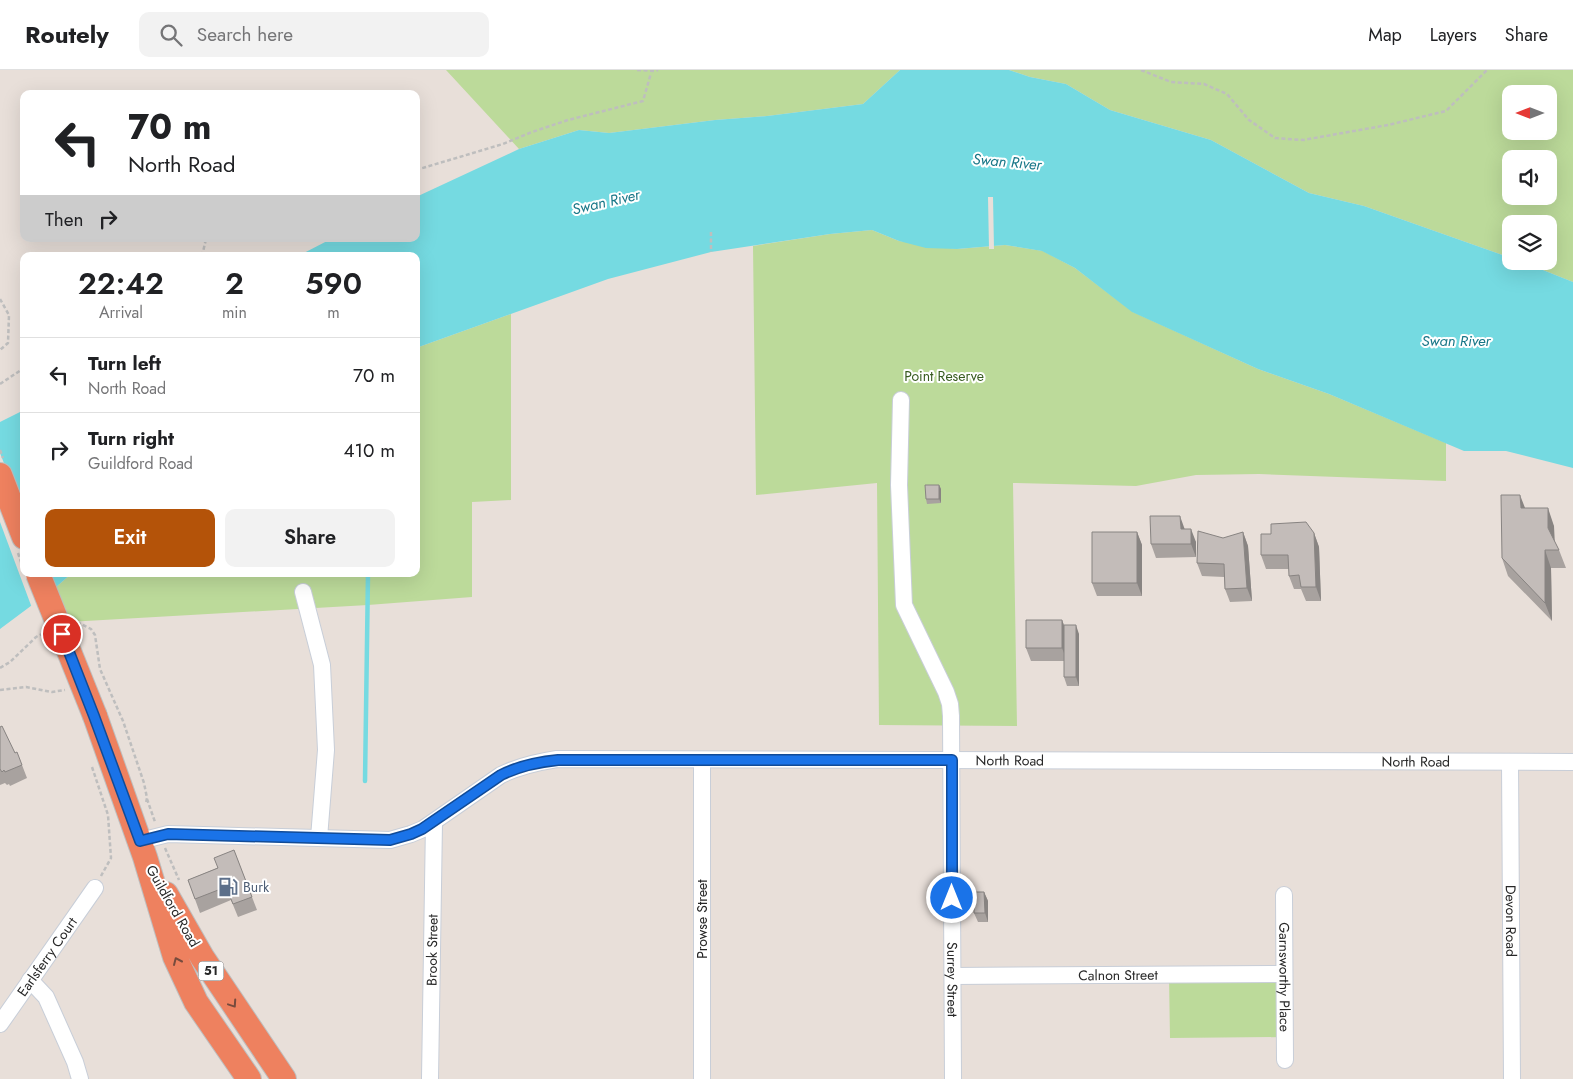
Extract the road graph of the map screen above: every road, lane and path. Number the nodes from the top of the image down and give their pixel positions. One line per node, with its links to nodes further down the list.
1 (637, 70): 2 (path)
2 (658, 70)
3 (1141, 70): 4 (path)
4 (1487, 70)
5 (651, 73): 6 (path)
6 (420, 169)
7 (711, 232): 8 (path)
8 (711, 252)
9 (0, 299): 10 (path)
10 (0, 350)
11 (20, 371): 12 (path)
12 (0, 384)
13 (902, 400): 22 (street, Surrey Street)
14 (0, 475): 15 (highway)
15 (20, 527)
16 (39, 577): 27 (highway, Guildford Road / 51, bridge)
17 (303, 592): 26 (street)
18 (69, 689): 19 (path)
19 (0, 690)
20 (90, 760): 28 (path)
21 (702, 760): 22 (street, North Road); 25 (street, North Road); 39 (street, Prowse Street)
22 (952, 760): 23 (street, North Road); 31 (street, Surrey Street)
23 (1510, 762): 24 (street, North Road); 41 (street, Devon Road)
24 (1573, 762)
25 (434, 822): 26 (street, North Road); 38 (street, Brook Street)
26 (318, 838): 27 (street, North Road)
27 (142, 849): 36 (highway, Guildford Road / 51, one-way to 27); 37 (highway, Guildford Road / 51, one-way to 37)
28 (95, 888): 32 (street, Earlsferry Court)
29 (1284, 895): 30 (street, Garnsworthy Place)
30 (1284, 974): 31 (street, Calnon Street); 34 (street, Garnsworthy Place)
31 (952, 976): 40 (street, Surrey Street)
32 (30, 980): 33 (street, Earlsferry Court); 35 (street)
33 (0, 1024)
34 (1285, 1060)
35 (80, 1079)
36 (249, 1079)
37 (284, 1079)
38 (430, 1079)
39 (702, 1079)
40 (953, 1079)
41 (1512, 1079)

